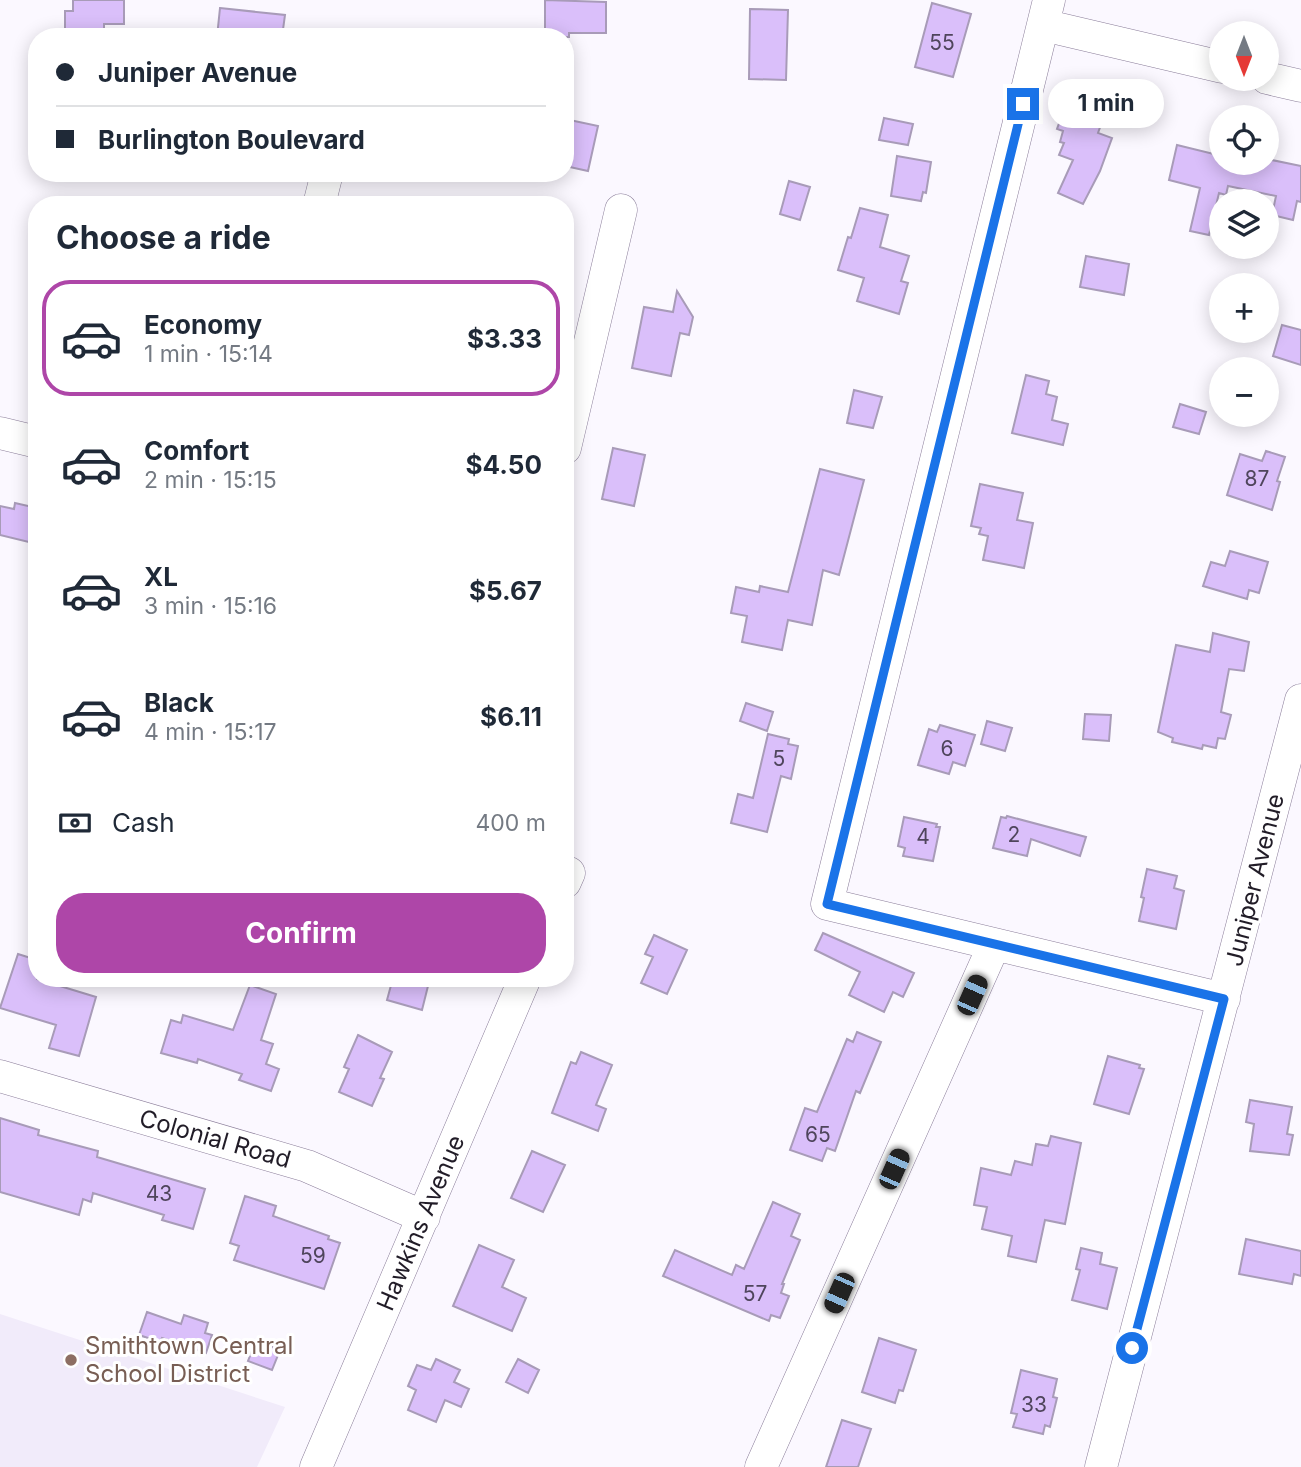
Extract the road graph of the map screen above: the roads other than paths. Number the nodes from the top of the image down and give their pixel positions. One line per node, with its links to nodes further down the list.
1 (1046, 12): 2 (street); 10 (street)
2 (1209, 63)
3 (1279, 81): 4 (street)
4 (1301, 86)
5 (621, 209): 6 (street)
6 (574, 410)
7 (0, 433): 8 (street)
8 (28, 440)
9 (1301, 700): 12 (street, Juniper Avenue)
10 (994, 945): 12 (street); 16 (street)
11 (521, 987): 14 (street, Hawkins Avenue)
12 (1224, 999): 17 (street, Juniper Avenue)
13 (0, 1076): 14 (street, Colonial Road)
14 (424, 1217): 15 (street, Hawkins Avenue)
15 (316, 1467)
16 (761, 1467)
17 (1101, 1467)

